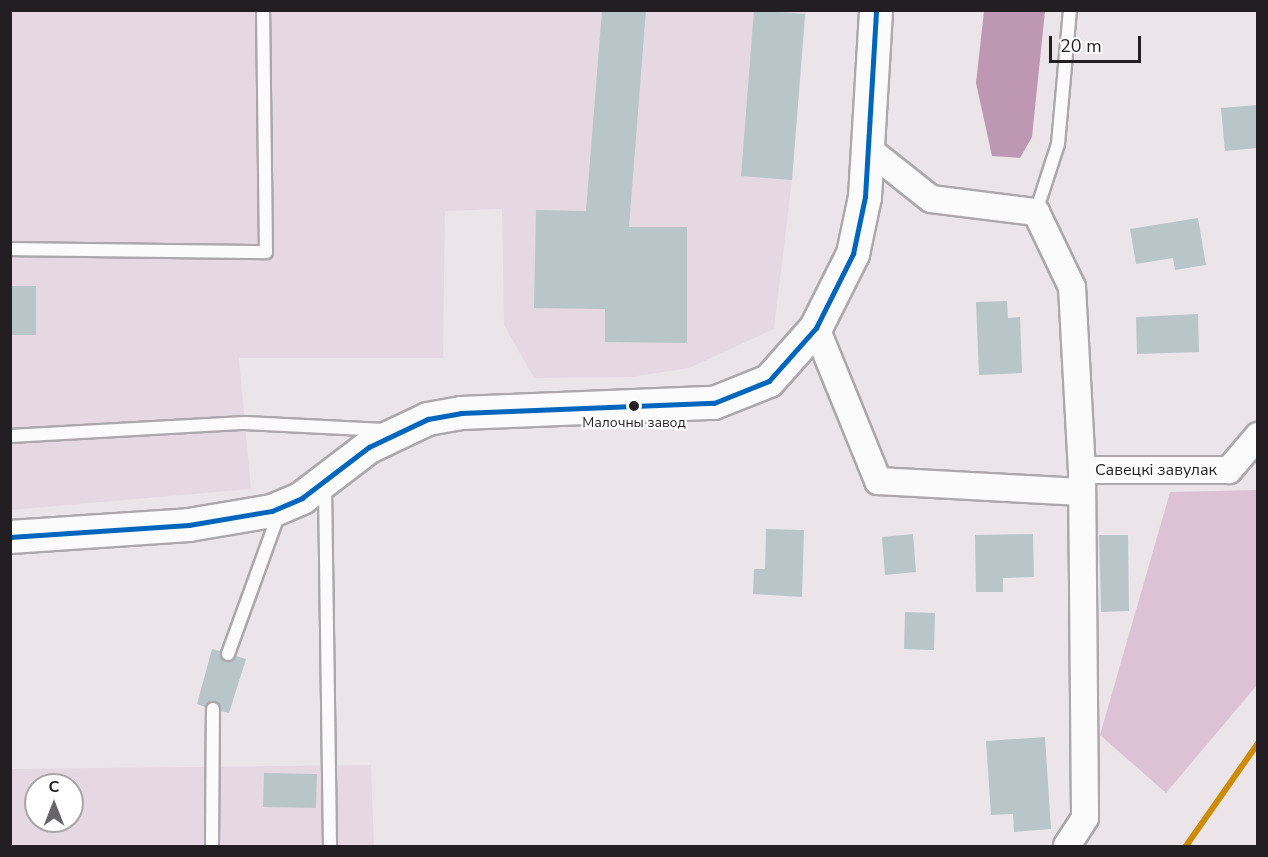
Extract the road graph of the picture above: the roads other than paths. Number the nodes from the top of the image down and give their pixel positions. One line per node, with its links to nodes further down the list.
1 (263, 10): 6 (lane)
2 (876, 10): 4 (street)
3 (1070, 10): 5 (lane)
4 (868, 149): 5 (street); 7 (street)
5 (1036, 212): 11 (street)
6 (10, 249)
7 (816, 328): 8 (street); 11 (street, Савецкі завулак)
8 (400, 431): 9 (lane); 12 (street)
9 (10, 436)
10 (1257, 436): 11 (street, Савецкі завулак)
11 (1082, 481): 19 (street)
12 (325, 482): 13 (street); 18 (lane)
13 (281, 507): 14 (street); 15 (lane)
14 (10, 537)
15 (228, 654)
16 (213, 709): 17 (lane)
17 (212, 846)
18 (330, 846)
19 (1067, 846)

